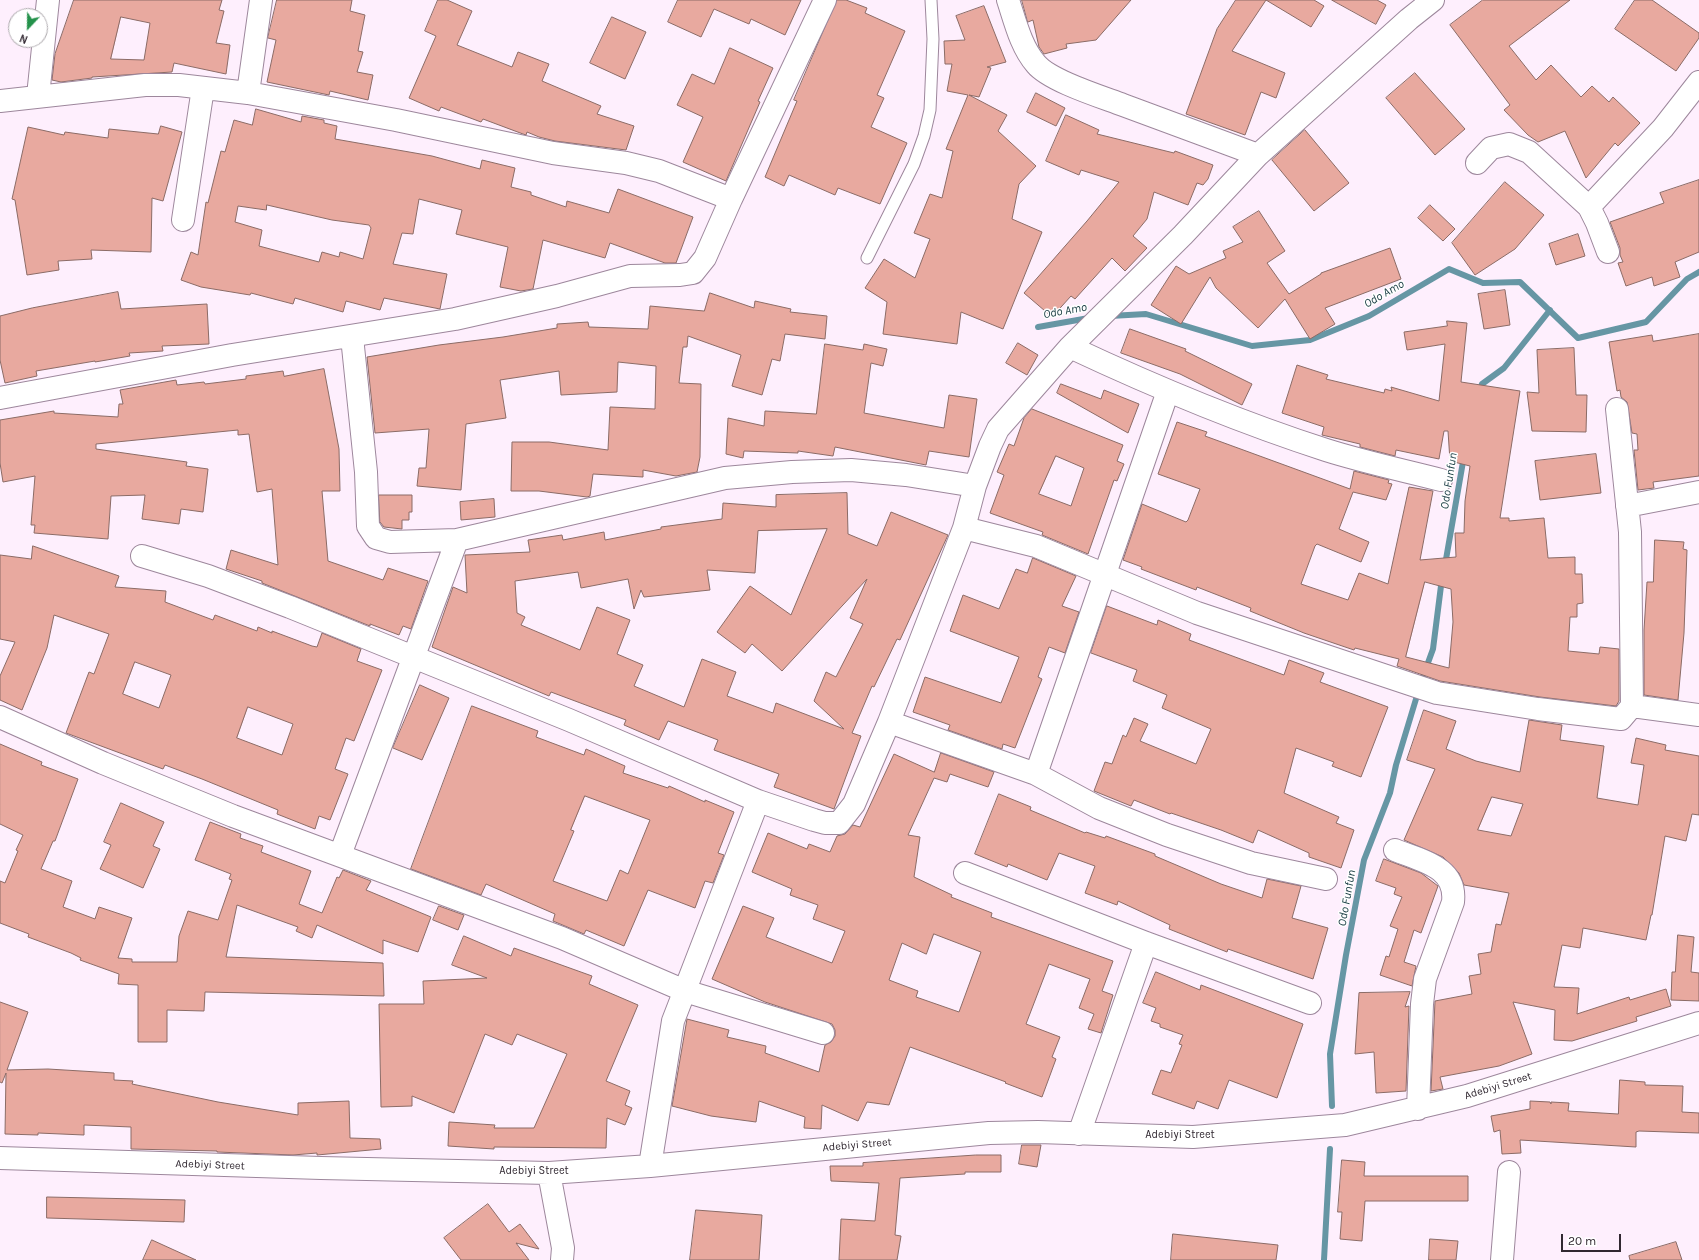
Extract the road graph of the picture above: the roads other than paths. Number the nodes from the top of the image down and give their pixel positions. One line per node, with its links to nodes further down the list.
1 (48, 0): 10 (street)
2 (261, 0): 9 (street)
3 (825, 0): 14 (street)
4 (931, 0): 18 (lane)
5 (1008, 0): 12 (street)
6 (1433, 0): 12 (street)
7 (1699, 82): 15 (street)
8 (203, 88): 9 (street); 10 (street); 16 (street)
9 (248, 93): 14 (street)
10 (38, 96): 11 (street)
11 (0, 101)
12 (1258, 155): 20 (street)
13 (1477, 163): 15 (street)
14 (731, 199): 19 (street)
15 (1589, 207): 17 (street)
16 (183, 220)
17 (1608, 252)
18 (867, 258)
19 (352, 337): 22 (street); 29 (street)
20 (1070, 347): 21 (street); 25 (street)
21 (1168, 391): 24 (street); 31 (street)
22 (0, 398)
23 (1617, 408): 27 (street)
24 (1441, 480)
25 (975, 486): 28 (street); 29 (street)
26 (1699, 492): 27 (street)
27 (1627, 506): 33 (street)
28 (964, 528): 31 (street); 36 (street)
29 (457, 540): 32 (street)
30 (142, 556): 32 (street)
31 (1104, 573): 33 (street); 37 (street)
32 (413, 656): 38 (street); 40 (street)
33 (1632, 706): 34 (street)
34 (1699, 715)
35 (0, 717): 40 (street)
36 (889, 722): 37 (street); 38 (street)
37 (1036, 774): 42 (street)
38 (758, 801): 44 (street)
39 (1395, 850): 48 (street)
40 (340, 855): 44 (street)
41 (965, 873): 43 (street)
42 (1326, 878)
43 (1146, 943): 45 (street); 49 (street)
44 (685, 991): 47 (street); 51 (street)
45 (1310, 1003)
46 (1699, 1023): 48 (street, Adebiyi Street)
47 (823, 1034)
48 (1418, 1109): 49 (street, Adebiyi Street)
49 (1079, 1134): 51 (street, Adebiyi Street)
50 (0, 1158): 53 (street, Adebiyi Street)
51 (650, 1166): 53 (street, Adebiyi Street)
52 (1509, 1172): 55 (street)
53 (549, 1173): 54 (street)
54 (562, 1260)
55 (1502, 1260)

